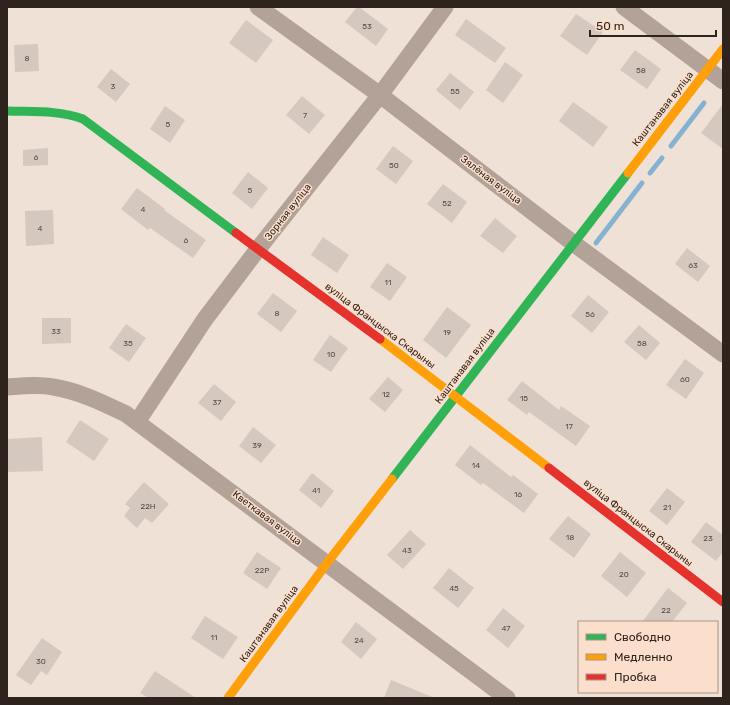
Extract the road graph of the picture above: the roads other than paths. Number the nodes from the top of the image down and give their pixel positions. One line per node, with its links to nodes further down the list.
1 (258, 7): 7 (street, Зялёная вуліца)
2 (445, 7): 7 (street, Зорная вуліца)
3 (624, 7): 5 (street)
4 (723, 49): 5 (street, Каштанавая вуліца)
5 (708, 70): 6 (street); 9 (street, Каштанавая вуліца)
6 (723, 81)
7 (380, 96): 9 (street, Зялёная вуліца); 10 (street, Зорная вуліца)
8 (7, 111): 10 (street, вуліца Францыска Скарыны)
9 (573, 243): 11 (street, Зялёная вуліца); 13 (street, Каштанавая вуліца)
10 (258, 249): 13 (street, вуліца Францыска Скарыны); 14 (street, Зорная вуліца)
11 (723, 354)
12 (7, 387): 14 (street, Кветкавая вуліца)
13 (456, 396): 15 (street, Каштанавая вуліца); 16 (street, вуліца Францыска Скарыны)
14 (137, 422): 15 (street, Кветкавая вуліца)
15 (327, 562): 17 (street, Каштанавая вуліца); 18 (street, Кветкавая вуліца)
16 (723, 602)
17 (228, 698)
18 (507, 698)

